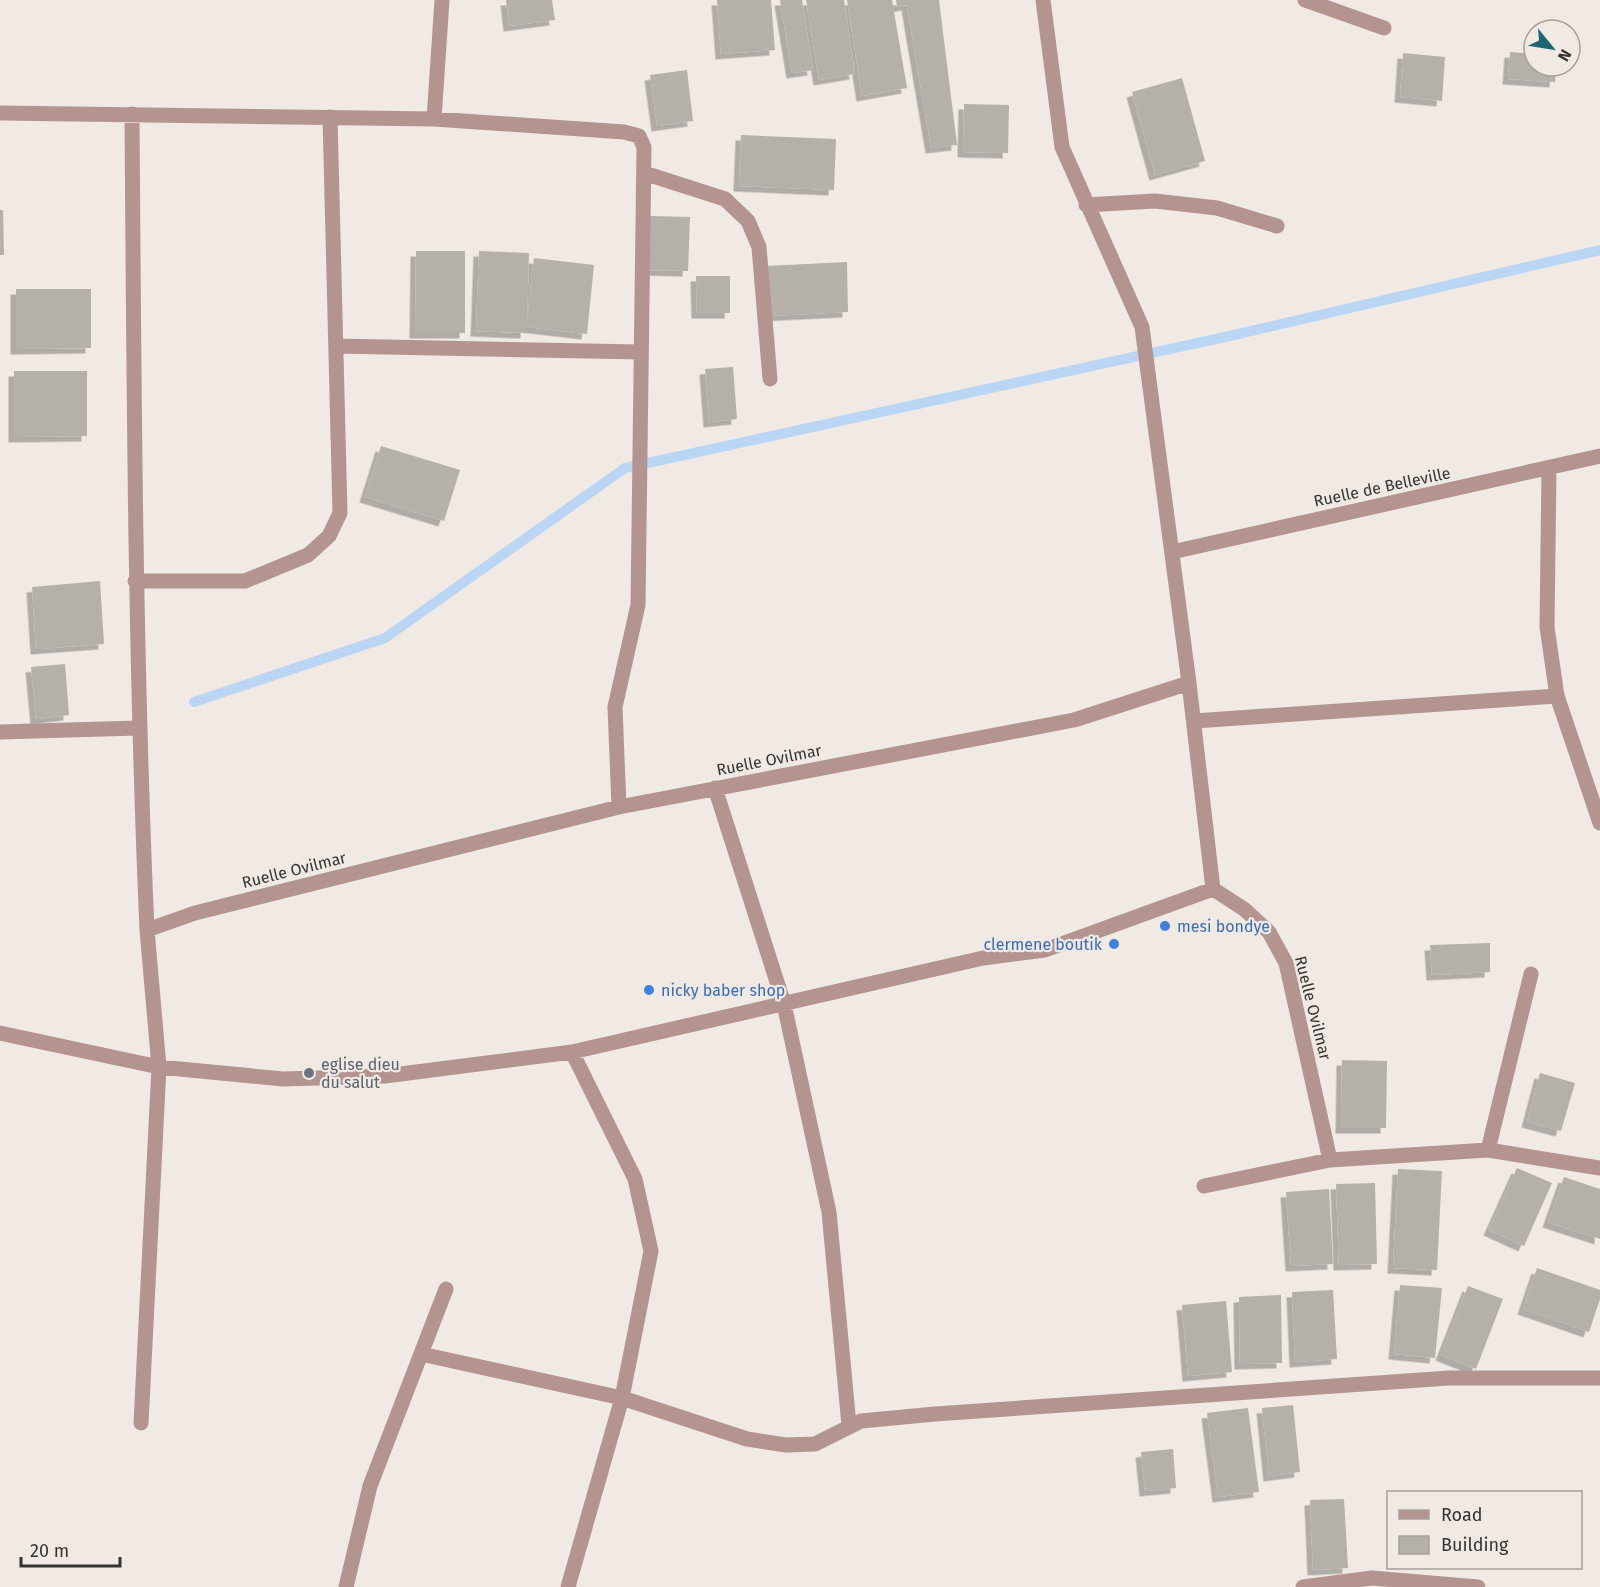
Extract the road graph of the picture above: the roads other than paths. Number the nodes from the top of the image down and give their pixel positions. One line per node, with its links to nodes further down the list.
1 (442, 0): 8 (street)
2 (1043, 0): 10 (street)
3 (1305, 0): 4 (street)
4 (1384, 28)
5 (0, 113): 6 (street)
6 (132, 114): 7 (street); 18 (street)
7 (330, 117): 8 (street); 12 (street)
8 (434, 119): 9 (street)
9 (644, 173): 13 (street); 14 (street)
10 (1086, 205): 11 (street); 17 (street)
11 (1277, 226)
12 (336, 346): 13 (street); 18 (street)
13 (641, 352): 25 (street)
14 (770, 379)
15 (1600, 456): 16 (street, Ruelle de Belleville)
16 (1549, 469): 17 (street, Ruelle de Belleville); 20 (street)
17 (1172, 552): 19 (street)
18 (135, 581): 22 (street)
19 (1189, 683): 21 (street); 24 (street, Ruelle Ovilmar)
20 (1557, 696): 21 (street); 26 (street)
21 (1194, 721): 27 (street)
22 (138, 728): 23 (street); 28 (street)
23 (0, 732)
24 (715, 788): 25 (street, Ruelle Ovilmar); 30 (street)
25 (619, 807): 28 (street, Ruelle Ovilmar)
26 (1600, 823)
27 (1212, 889): 30 (street); 35 (street, Ruelle Ovilmar)
28 (147, 930): 33 (street)
29 (1531, 974): 34 (street)
30 (784, 1004): 32 (street); 43 (street)
31 (0, 1033): 33 (street)
32 (572, 1052): 33 (street); 41 (street)
33 (159, 1068): 42 (street)
34 (1488, 1150): 35 (street); 36 (street)
35 (1330, 1160): 37 (street)
36 (1600, 1168)
37 (1204, 1186)
38 (446, 1289): 39 (street)
39 (421, 1354): 41 (street); 44 (street)
40 (1600, 1378): 43 (street)
41 (622, 1398): 43 (street); 45 (street)
42 (141, 1423)
43 (849, 1425)
44 (346, 1587)
45 (568, 1587)
46 (1303, 1587): 47 (street)
47 (1478, 1587)

